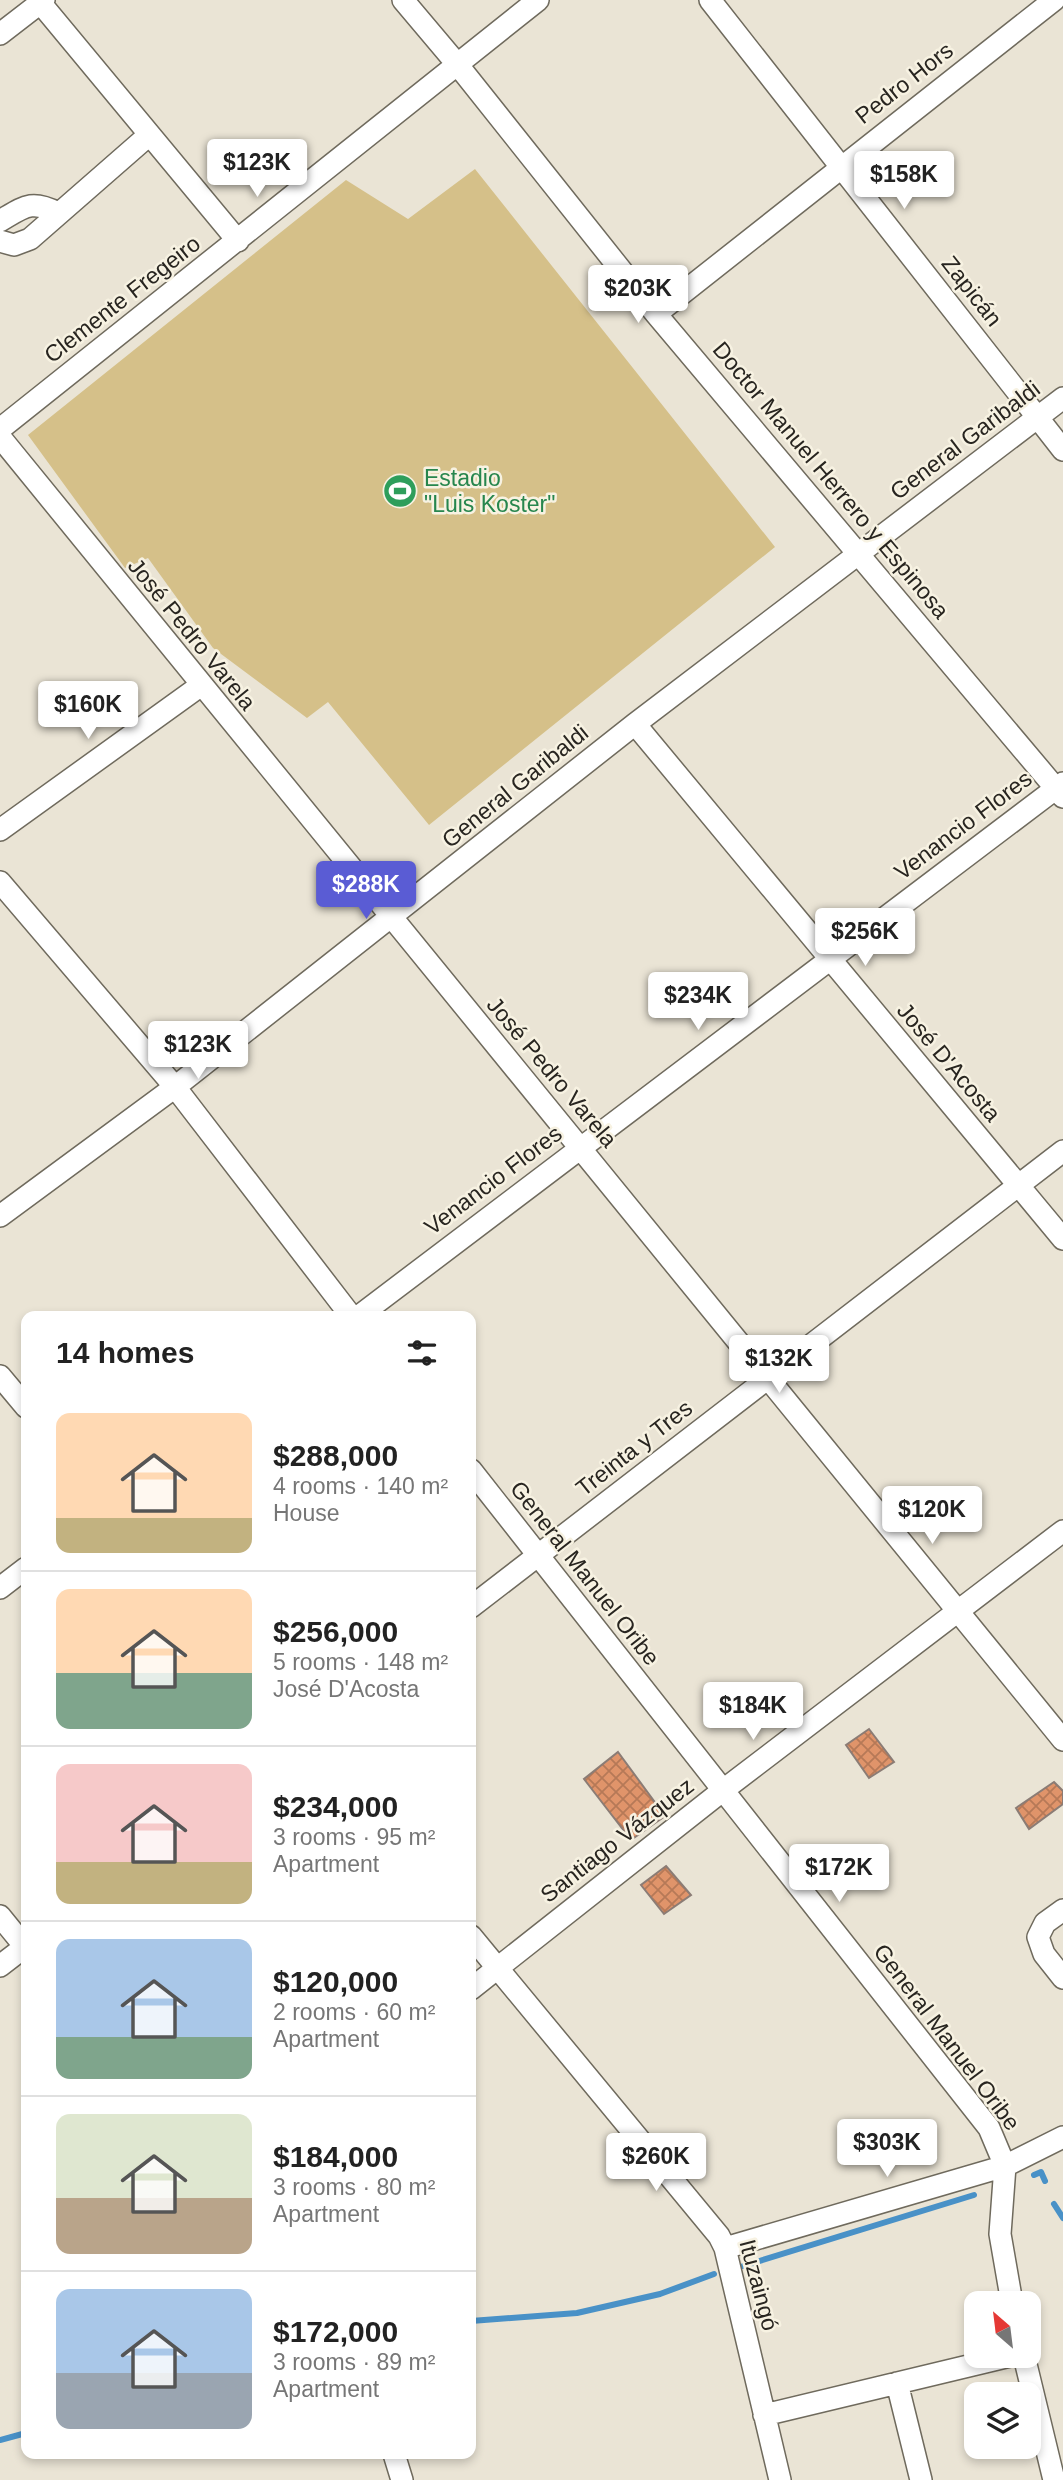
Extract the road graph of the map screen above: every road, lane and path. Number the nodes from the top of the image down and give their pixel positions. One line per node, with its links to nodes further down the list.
1 (402, 0): 7 (street, Doctor Manuel Herrero y Espinosa)
2 (538, 0): 7 (street, Clemente Fregeiro)
3 (710, 0): 9 (street, Zapicán)
4 (1054, 0): 9 (street, Pedro Hors)
5 (41, 1): 6 (street); 8 (street)
6 (0, 34)
7 (457, 64): 13 (street, Clemente Fregeiro); 14 (street, Doctor Manuel Herrero y Espinosa)
8 (149, 135): 10 (street); 13 (street)
9 (842, 165): 14 (street, Pedro Hors); 16 (street, Zapicán)
10 (58, 213): 11 (street); 12 (street)
11 (0, 221)
12 (0, 241)
13 (238, 241): 17 (street, Clemente Fregeiro)
14 (656, 314): 20 (street, Doctor Manuel Herrero y Espinosa)
15 (1063, 398): 16 (street, General Garibaldi)
16 (1038, 419): 19 (street, Zapicán); 20 (street, General Garibaldi)
17 (0, 429)
18 (0, 437): 21 (street, José Pedro Varela)
19 (1063, 450)
20 (859, 554): 22 (street, General Garibaldi); 23 (street, Doctor Manuel Herrero y Espinosa)
21 (200, 686): 24 (street); 26 (street, José Pedro Varela)
22 (635, 724): 26 (street, General Garibaldi); 27 (street, José D'Acosta)
23 (1061, 789): 27 (street, Venancio Flores)
24 (0, 830)
25 (0, 882): 28 (street)
26 (392, 919): 28 (street, General Garibaldi); 29 (street, José Pedro Varela)
27 (829, 959): 29 (street, Venancio Flores); 31 (street, José D'Acosta)
28 (175, 1087): 32 (street, General Garibaldi); 34 (street)
29 (580, 1146): 35 (street, Venancio Flores); 37 (street, José Pedro Varela)
30 (1063, 1151): 31 (street, Treinta y Tres)
31 (1018, 1185): 33 (street, José D'Acosta); 37 (street, Treinta y Tres)
32 (0, 1216)
33 (1063, 1239)
34 (347, 1311)
35 (366, 1311)
36 (0, 1376): 38 (street)
37 (769, 1377): 41 (street, Treinta y Tres); 45 (street, José Pedro Varela)
38 (21, 1401)
39 (476, 1476): 41 (street, General Manuel Oribe)
40 (1063, 1531): 45 (street, Santiago Vázquez)
41 (538, 1557): 44 (street, Treinta y Tres); 47 (street, General Manuel Oribe)
42 (21, 1572): 43 (street)
43 (0, 1588)
44 (476, 1603)
45 (959, 1613): 46 (street, José Pedro Varela); 47 (street, Santiago Vázquez)
46 (1063, 1740)
47 (722, 1791): 54 (street, Santiago Vázquez); 58 (street, General Manuel Oribe)
48 (1063, 1910): 55 (street)
49 (0, 1916): 50 (street)
50 (21, 1941)
51 (476, 1942): 54 (street, Ituzaingó)
52 (21, 1951): 53 (street)
53 (0, 1966)
54 (497, 1968): 56 (street, Santiago Vázquez); 59 (street, Ituzaingó)
55 (1063, 1978)
56 (476, 1985)
57 (1063, 2137): 58 (street)
58 (1005, 2166): 59 (street); 60 (street, General Manuel Oribe)
59 (725, 2248): 64 (street, Ituzaingó)
60 (1010, 2291)
61 (964, 2367): 63 (street)
62 (1027, 2368): 69 (street)
63 (897, 2383): 64 (street); 68 (street)
64 (764, 2415): 67 (street, Ituzaingó)
65 (395, 2459): 66 (street)
66 (401, 2480)
67 (779, 2480)
68 (921, 2480)
69 (1054, 2480)

